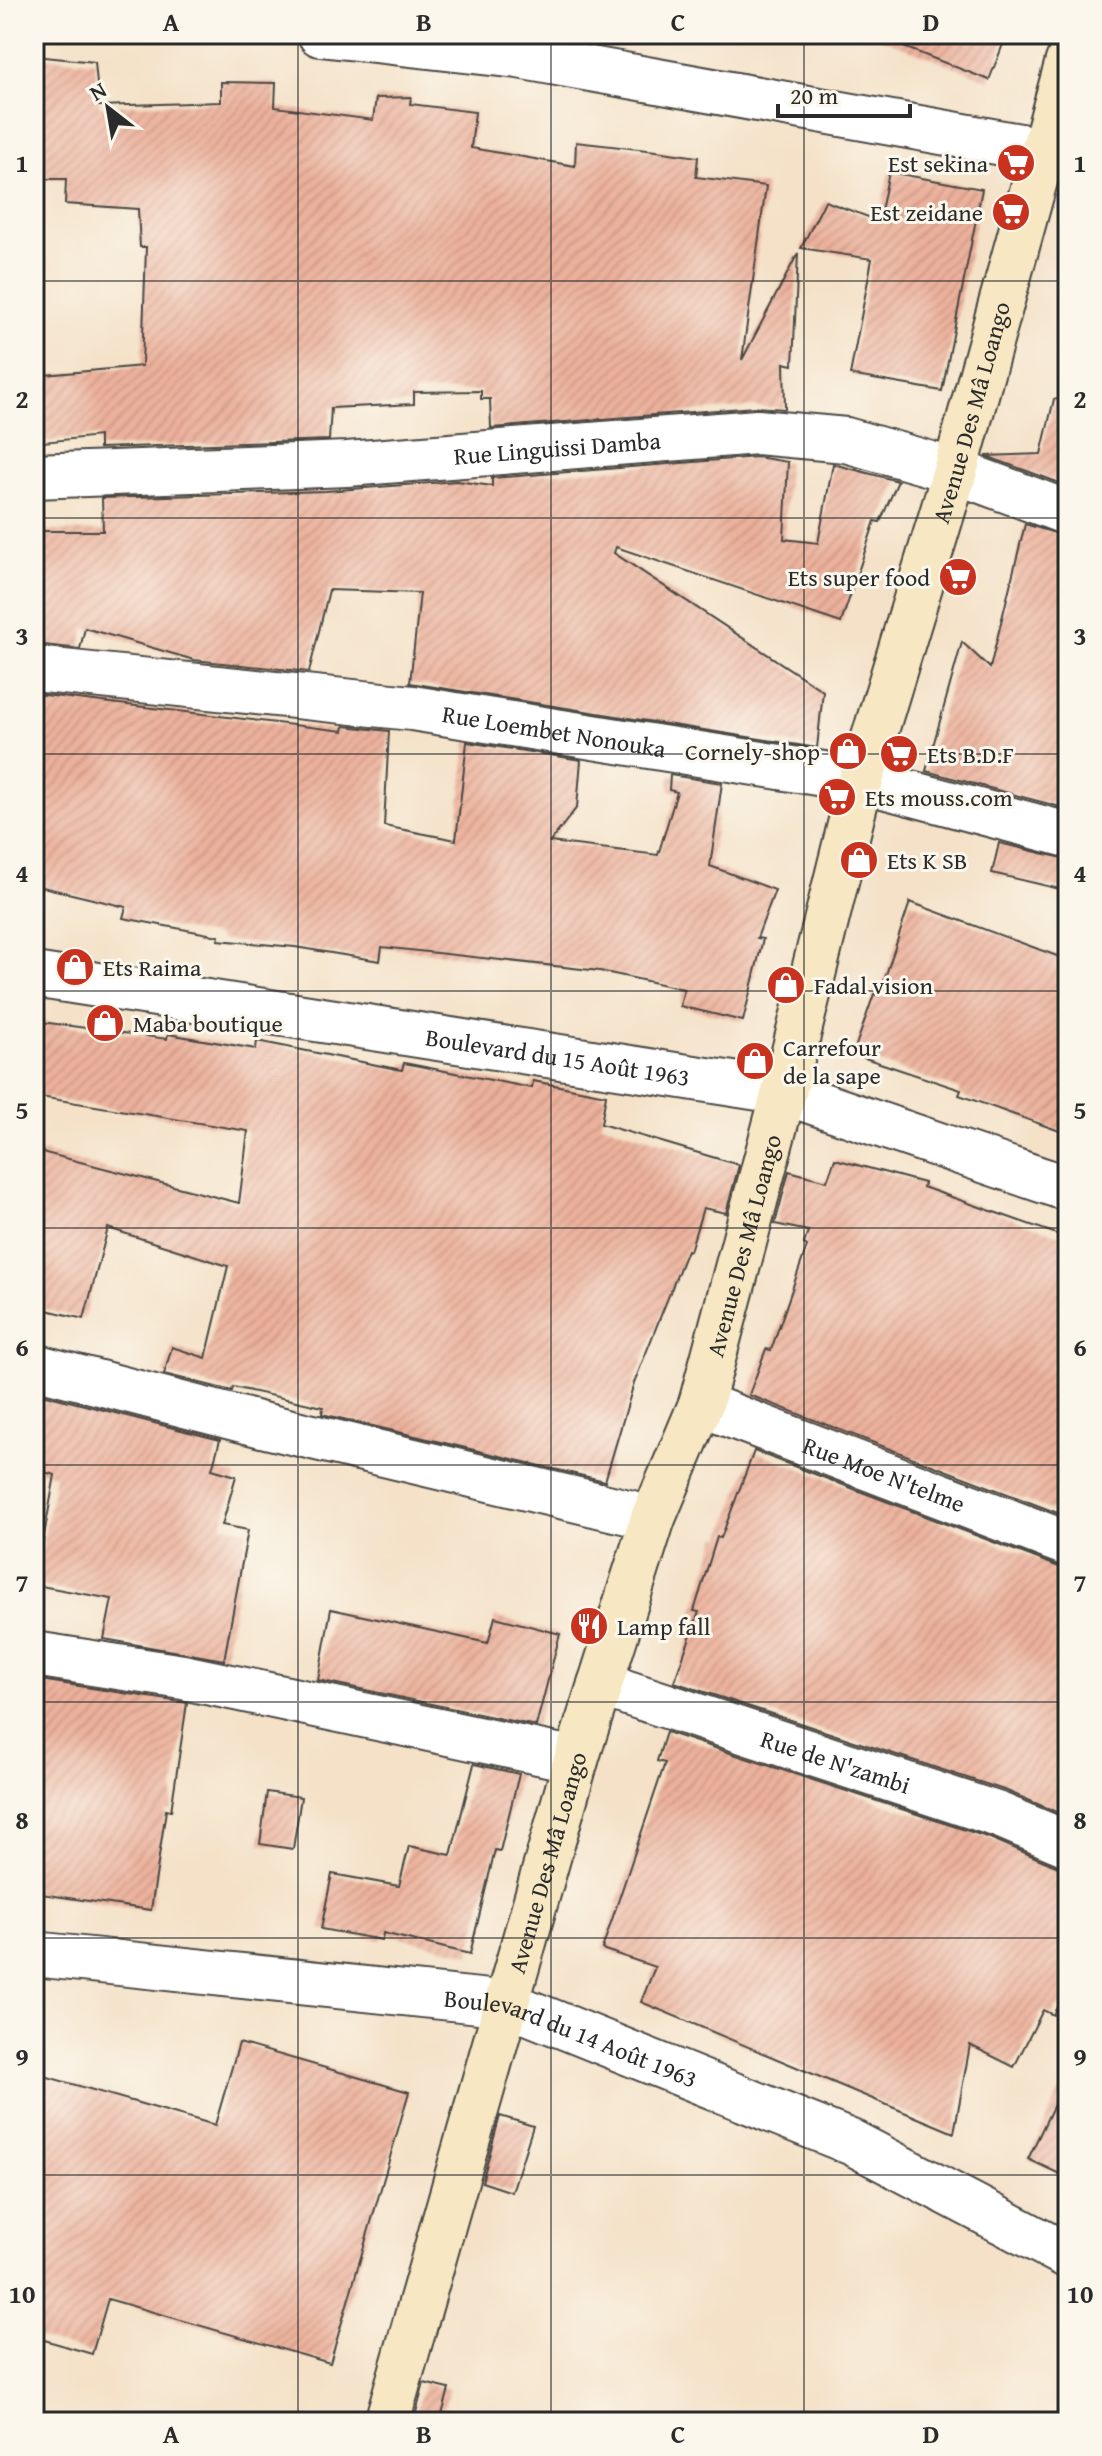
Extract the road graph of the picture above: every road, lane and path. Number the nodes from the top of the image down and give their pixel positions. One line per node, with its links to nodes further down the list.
1 (320, 34): 3 (street)
2 (1068, 61): 3 (main road, Avenue Des Mâ Loango)
3 (1055, 156): 4 (main road, Avenue Des Mâ Loango)
4 (955, 471): 5 (street, Rue Linguissi Damba); 6 (street, Rue Linguissi Damba); 8 (main road, Avenue Des Mâ Loango)
5 (34, 476)
6 (1068, 513)
7 (34, 669): 8 (street, Rue Loembet Nonouka)
8 (861, 780): 9 (street, Rue Loembet Nonouka); 11 (main road, Avenue Des Mâ Loango)
9 (1068, 835)
10 (34, 975): 11 (street, Boulevard du 15 Août 1963)
11 (784, 1092): 12 (street, Boulevard du 15 Août 1963); 14 (main road, Avenue Des Mâ Loango)
12 (1068, 1189)
13 (34, 1366): 15 (street)
14 (701, 1404): 15 (main road, Avenue Des Mâ Loango); 16 (street, Rue Moe N'telme)
15 (653, 1518): 18 (main road, Avenue Des Mâ Loango)
16 (1068, 1544)
17 (34, 1654): 19 (street)
18 (600, 1684): 19 (main road, Avenue Des Mâ Loango); 20 (street, Rue de N'zambi)
19 (576, 1760): 22 (main road, Avenue Des Mâ Loango)
20 (1068, 1844)
21 (34, 1954): 22 (street, Boulevard du 14 Août 1963)
22 (508, 2004): 23 (street, Boulevard du 14 Août 1963); 24 (main road, Avenue Des Mâ Loango)
23 (1068, 2256)
24 (387, 2422)

